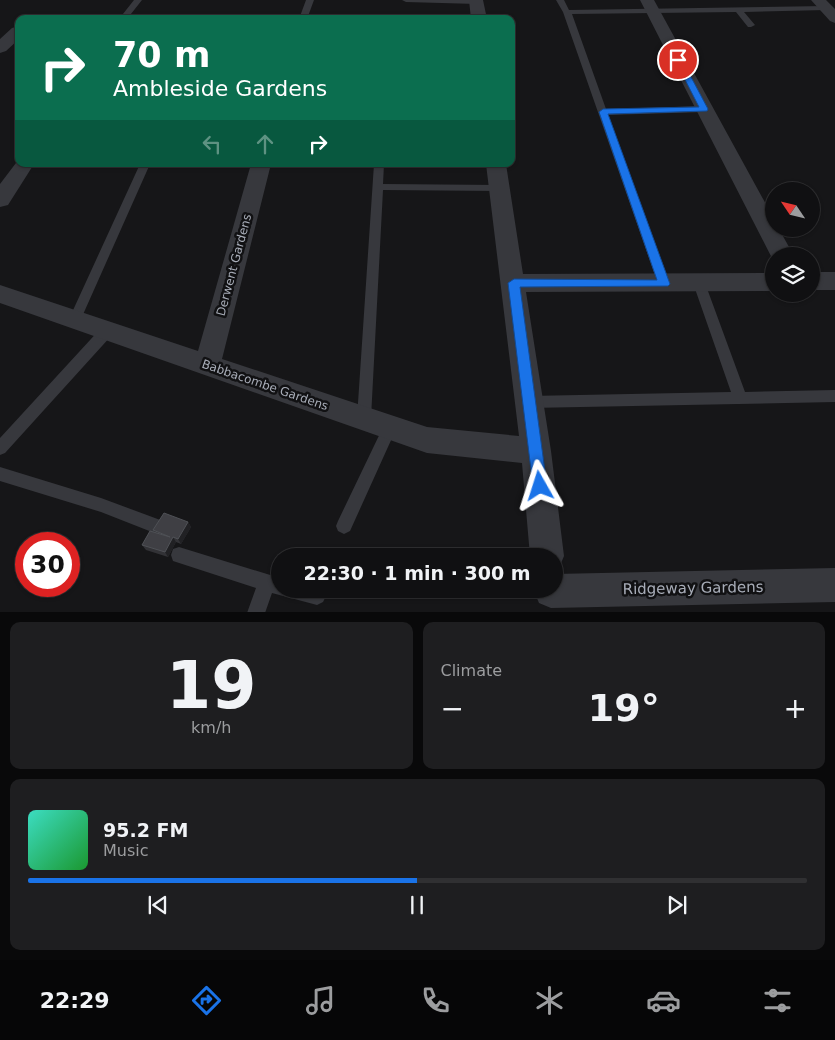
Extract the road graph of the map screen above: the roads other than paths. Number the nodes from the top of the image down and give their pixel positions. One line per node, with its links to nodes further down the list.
1 (138, 0): 10 (lane)
2 (310, 0): 11 (lane)
3 (406, 0): 5 (lane)
4 (560, 0): 9 (lane)
5 (476, 1): 12 (street)
6 (650, 6): 8 (lane); 9 (lane); 18 (street)
7 (826, 9): 8 (lane)
8 (739, 10): 13 (lane)
9 (567, 12): 19 (lane)
10 (126, 15)
11 (304, 15)
12 (478, 15)
13 (751, 26)
14 (0, 30): 15 (street)
15 (15, 31)
16 (15, 34): 17 (street)
17 (0, 48)
18 (704, 109): 19 (lane); 27 (street)
19 (603, 112): 33 (lane)
20 (22, 167): 26 (street)
21 (144, 167): 35 (lane)
22 (260, 167): 37 (street, Derwent Gardens)
23 (379, 167): 25 (lane)
24 (498, 176): 25 (lane); 31 (street)
25 (378, 186): 41 (lane)
26 (0, 200)
27 (777, 247)
28 (820, 281): 29 (street)
29 (835, 281)
30 (765, 282): 32 (street)
31 (514, 283): 33 (street); 40 (street)
32 (699, 283): 33 (street); 39 (lane)
33 (664, 284)
34 (0, 294): 35 (street, Babbacombe Gardens)
35 (75, 319): 36 (street, Babbacombe Gardens)
36 (108, 331): 37 (street, Babbacombe Gardens); 43 (lane)
37 (204, 364): 41 (street, Babbacombe Gardens)
38 (835, 396): 39 (lane)
39 (740, 398): 40 (lane)
40 (529, 402): 44 (street)
41 (364, 418): 42 (street, Babbacombe Gardens)
42 (390, 427): 44 (street, Babbacombe Gardens); 47 (lane)
43 (0, 448)
44 (536, 451): 48 (street)
45 (0, 474): 46 (lane)
46 (157, 526)
47 (344, 526)
48 (546, 548)
49 (179, 554): 50 (lane)
50 (271, 585)
51 (835, 585): 53 (street, Ridgeway Gardens)
52 (271, 589): 54 (lane)
53 (563, 597)
54 (256, 612)

